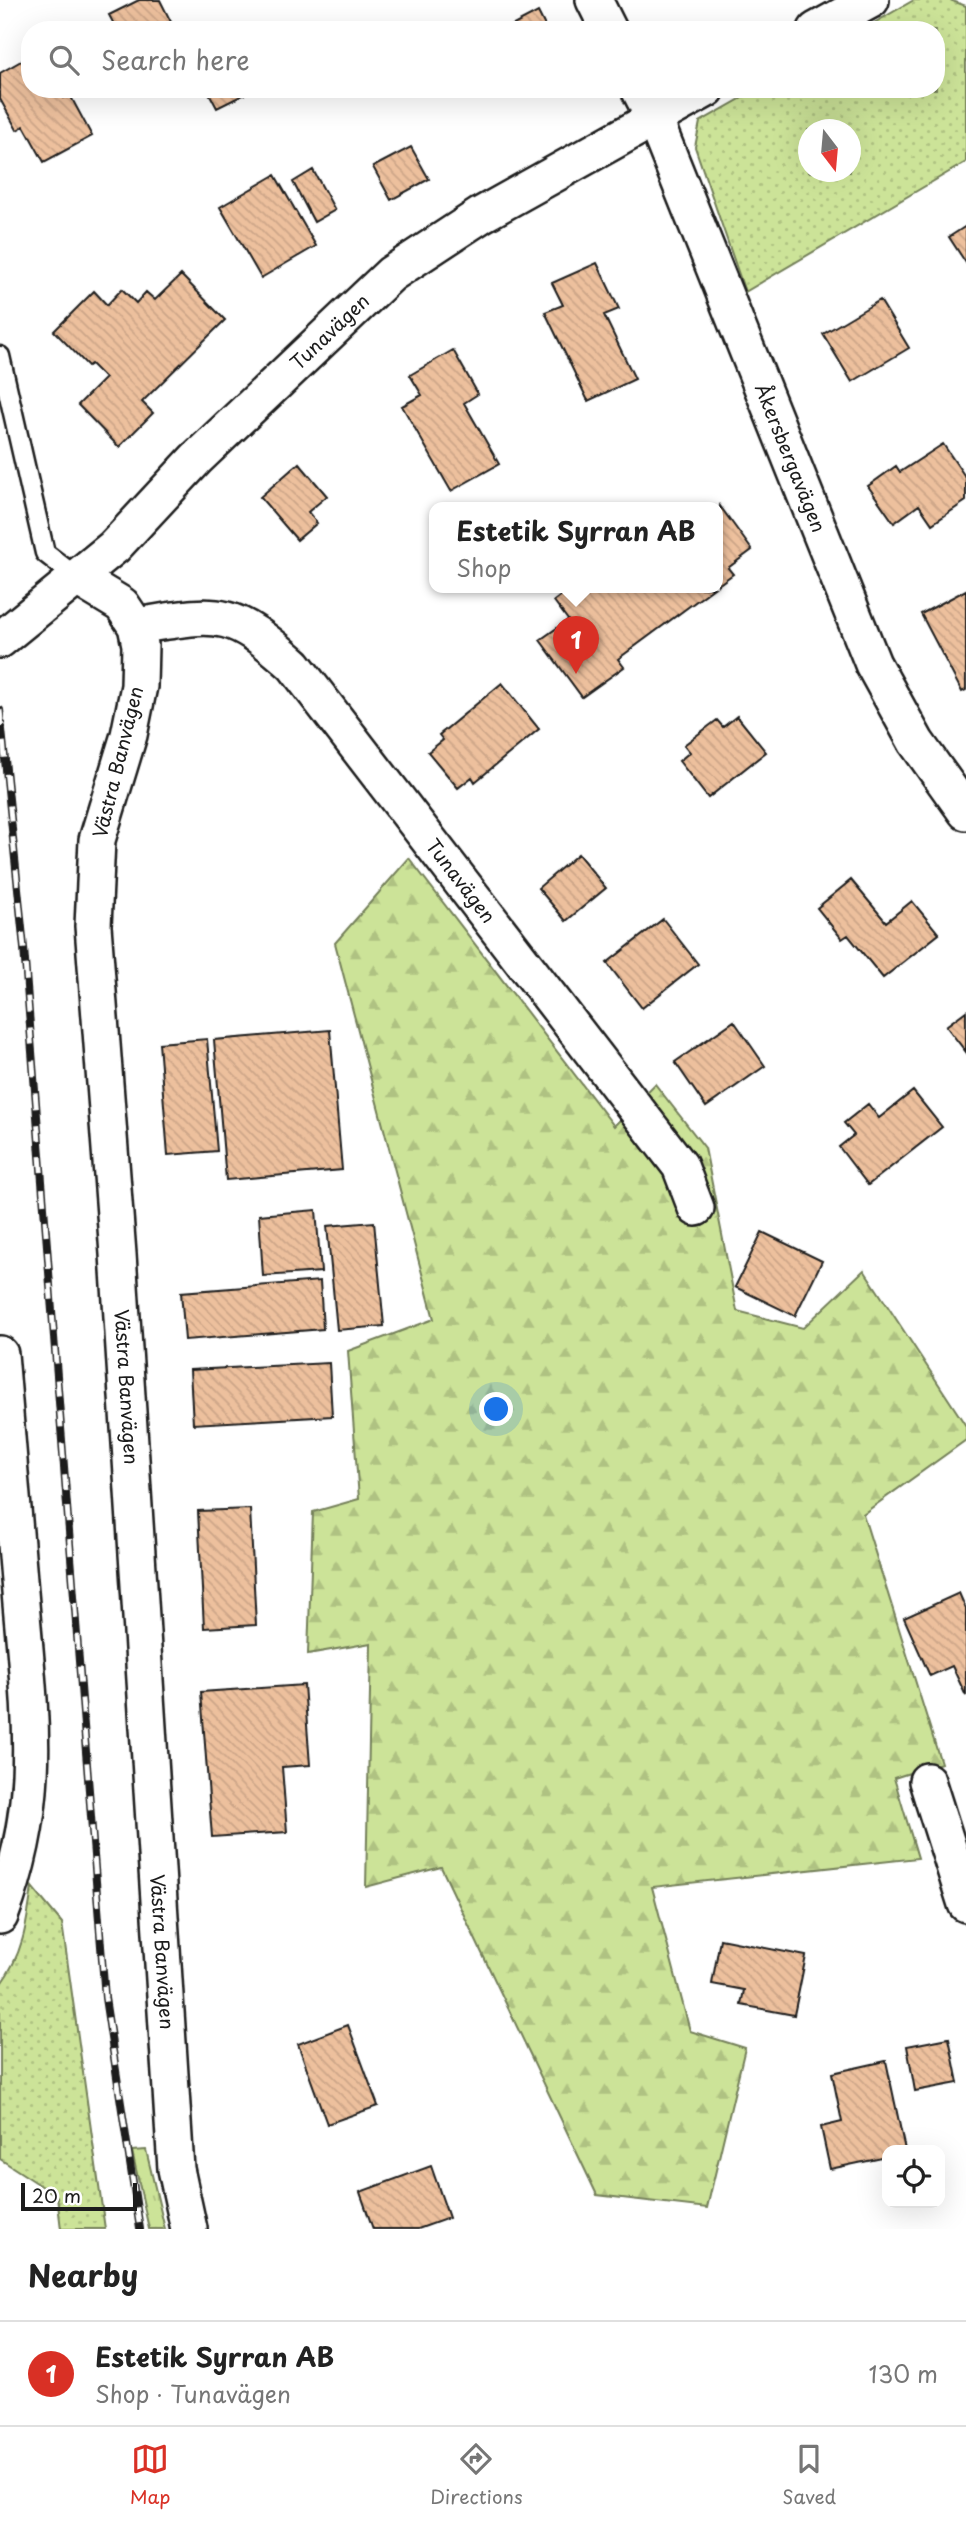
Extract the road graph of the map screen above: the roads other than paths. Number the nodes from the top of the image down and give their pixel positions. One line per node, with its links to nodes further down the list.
1 (594, 0): 3 (street)
2 (871, 0): 4 (street)
3 (604, 21)
4 (832, 21)
5 (671, 98): 6 (street, Tunavägen)
6 (647, 104): 8 (street, Tunavägen); 11 (street, Åkersbergavägen)
7 (0, 356): 8 (lane)
8 (79, 579): 9 (street); 10 (street, Tunavägen)
9 (136, 625): 12 (street, Tunavägen); 17 (street, Västra Banvägen)
10 (0, 640)
11 (966, 812)
12 (696, 1208)
13 (0, 1354): 16 (street)
14 (927, 1782): 15 (street)
15 (966, 1904)
16 (0, 1916)
17 (189, 2229)

